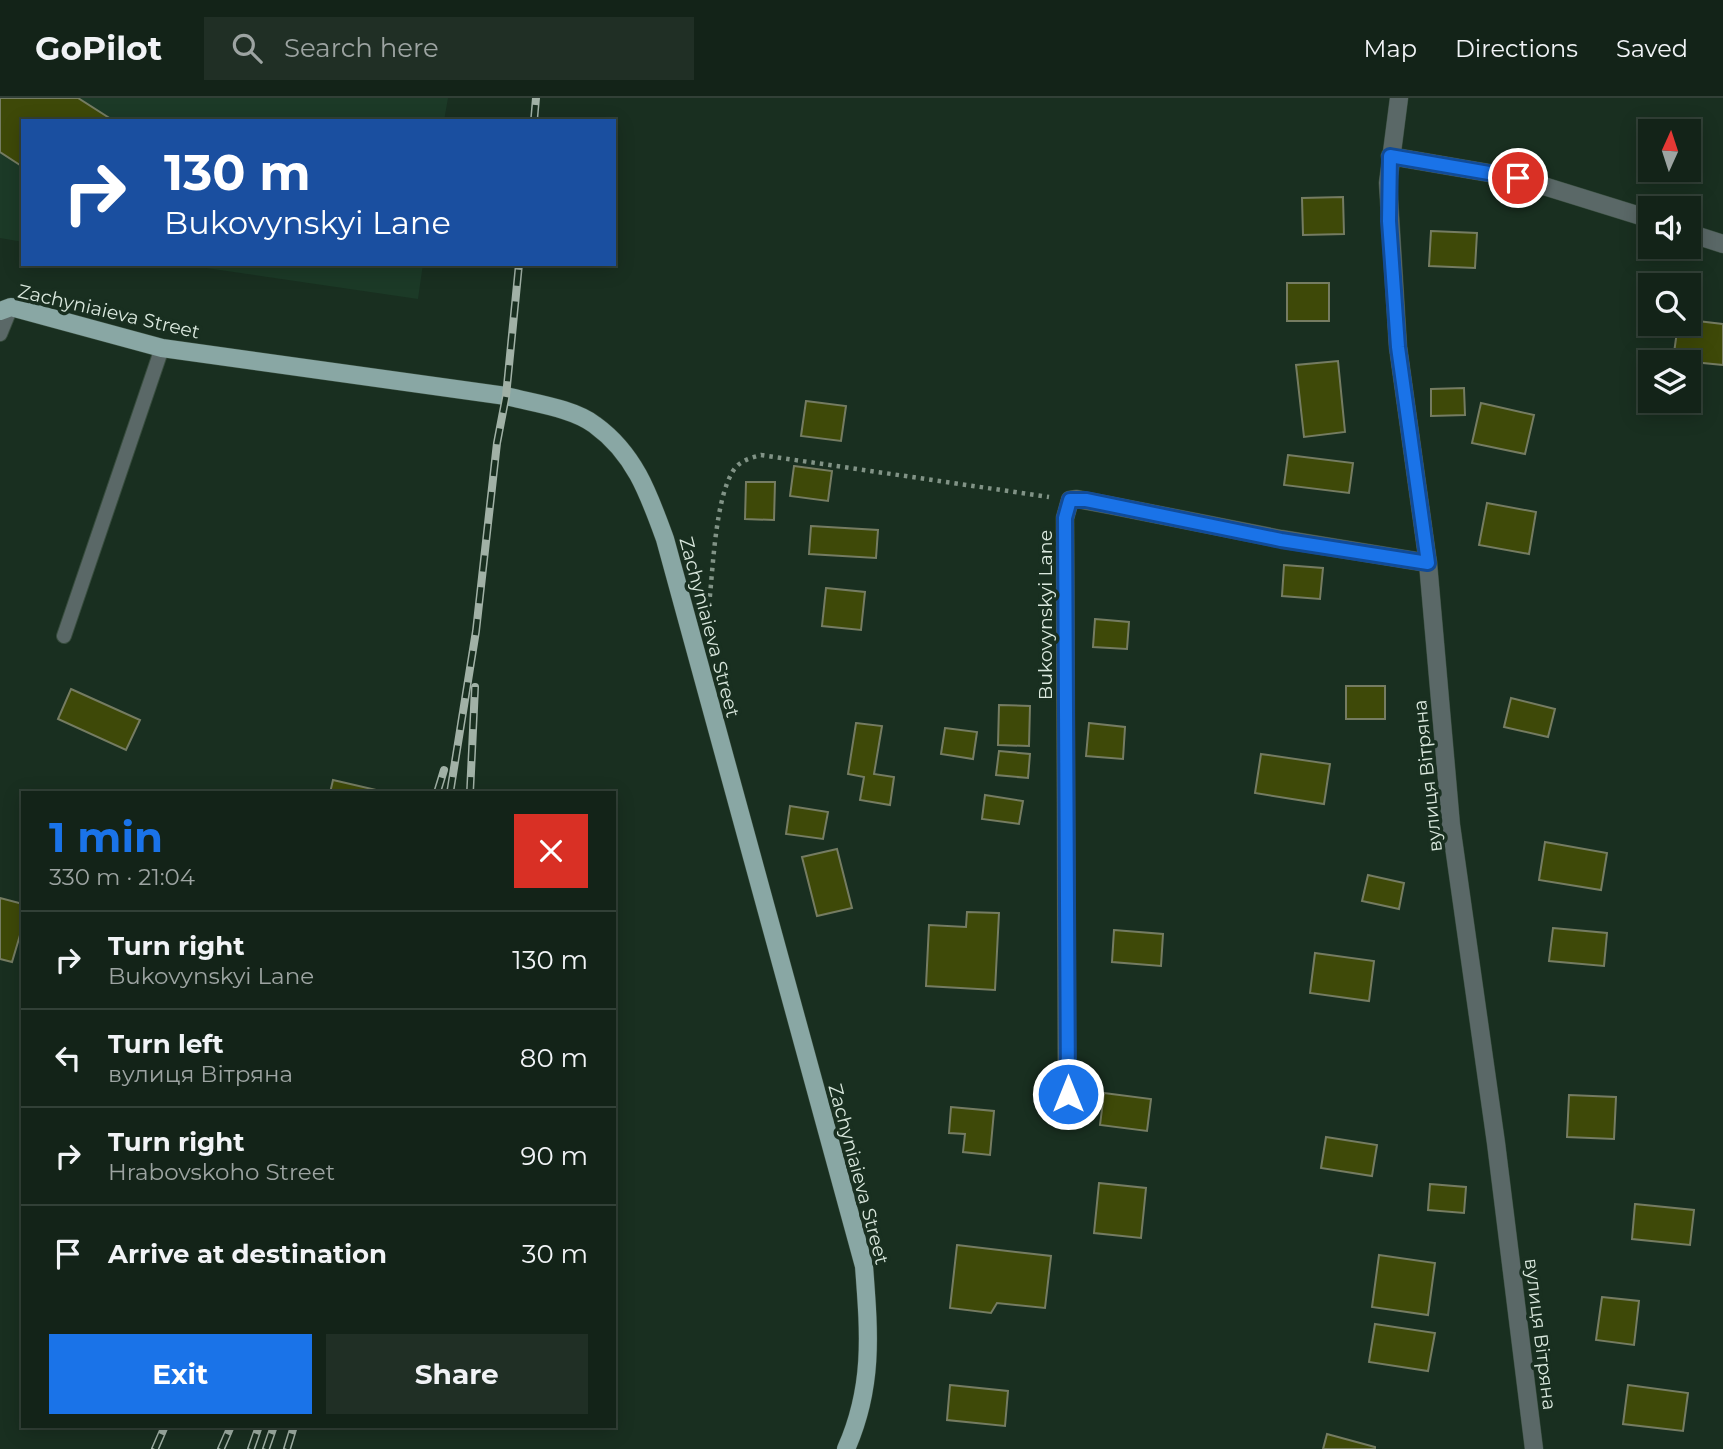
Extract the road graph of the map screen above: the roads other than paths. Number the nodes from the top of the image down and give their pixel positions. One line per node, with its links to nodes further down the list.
1 (1399, 98): 2 (street, вулиця Вітряна)
2 (1390, 156): 3 (street); 9 (street, вулиця Вітряна)
3 (1638, 215)
4 (1701, 237): 5 (street)
5 (1723, 244)
6 (5, 309): 7 (lane); 8 (main road, Zachyniaieva Street)
7 (0, 334)
8 (162, 348): 10 (lane); 12 (main road, Zachyniaieva Street)
9 (1428, 563): 11 (street, Bukovynskyi Lane); 13 (street, вулиця Вітряна)
10 (64, 636)
11 (1068, 1094)
12 (846, 1449)
13 (1534, 1449)

